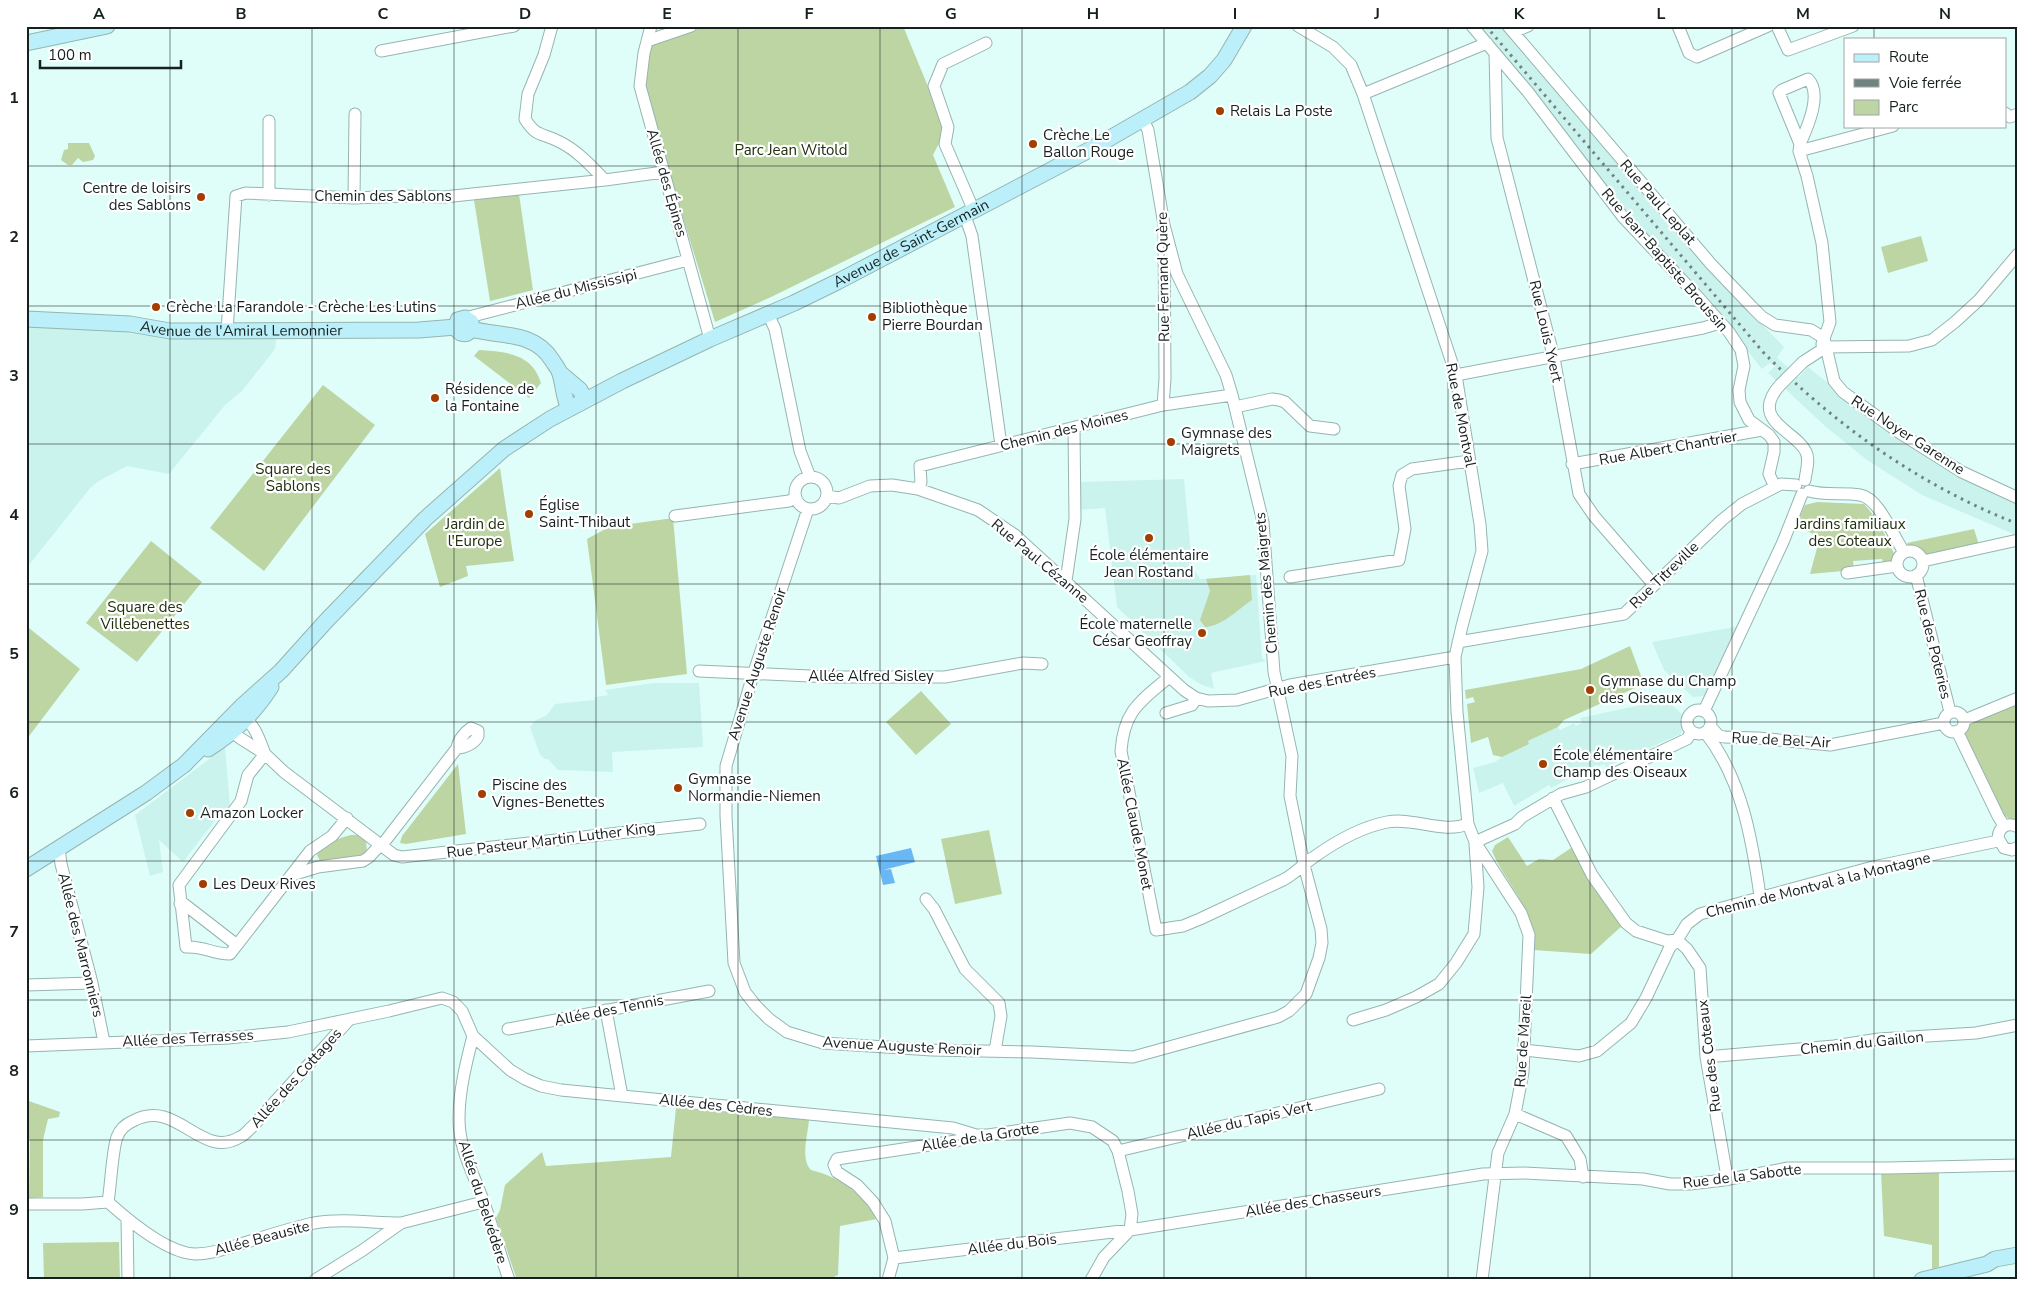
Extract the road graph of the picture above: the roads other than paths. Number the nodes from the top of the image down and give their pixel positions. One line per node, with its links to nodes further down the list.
1 (107, 26): 16 (main road)
2 (514, 26): 19 (street)
3 (552, 26): 30 (street)
4 (650, 26): 15 (street, Allée des Épines)
5 (691, 26): 15 (street)
6 (1244, 26): 25 (main road, Avenue de Saint-Germain)
7 (1298, 26): 21 (street, Rue de Montval)
8 (1472, 26): 18 (street, Rue Jean-Baptiste Broussin)
9 (1528, 26): 14 (street)
10 (1678, 26): 11 (street)
11 (1768, 26)
12 (1777, 26): 13 (street)
13 (1853, 26)
14 (1510, 29): 43 (street, Rue Paul Leplat)
15 (647, 41): 29 (street, Allée des Épines)
16 (26, 43)
17 (986, 43): 33 (street)
18 (1486, 43): 20 (street, Rue Jean-Baptiste Broussin); 21 (street)
19 (381, 51)
20 (1495, 53): 39 (street, Rue Jean-Baptiste Broussin); 44 (street, Rue Louis Yvert)
21 (1363, 94): 46 (street, Rue de Montval)
22 (355, 114): 32 (street)
23 (2006, 114): 24 (street)
24 (2018, 114)
25 (1143, 120): 33 (main road, Avenue de Saint-Germain); 34 (street, Rue Fernand Quère)
26 (269, 121): 31 (street)
27 (1885, 128): 28 (street)
28 (1800, 148): 28 (street); 43 (street)
29 (664, 172): 30 (street, Chemin des Sablons); 36 (street, Allée des Épines)
30 (605, 180): 32 (street, Chemin des Sablons)
31 (269, 195): 32 (street, Chemin des Sablons); 41 (street, Chemin des Sablons)
32 (354, 198)
33 (970, 213): 37 (main road, Avenue de Saint-Germain); 55 (street)
34 (1164, 225): 47 (street, Chemin des Maigrets); 49 (street, Rue Fernand Quère)
35 (2018, 254): 43 (street)
36 (688, 260): 40 (street, Allée du Mississipi); 42 (street, Allée des Épines)
37 (768, 314): 42 (main road, Avenue de Saint-Germain); 58 (street)
38 (26, 319): 41 (main road, Avenue de l'Amiral Lemonnier)
39 (1720, 323): 44 (street); 54 (street, Rue Jean-Baptiste Broussin)
40 (464, 325): 41 (main road, Avenue de l'Amiral Lemonnier); 45 (main road, Avenue de l'Amiral Lemonnier)
41 (227, 331)
42 (710, 339): 48 (main road, Avenue de Saint-Germain)
43 (1823, 345): 60 (street, bridge); 64 (street, Rue Noyer Garenne)
44 (1554, 358): 46 (street); 57 (street, Rue Louis Yvert)
45 (560, 373): 48 (main road); 51 (main road, Avenue de l'Amiral Lemonnier)
46 (1456, 375): 56 (street, Rue de Montval)
47 (1232, 395): 49 (street, Chemin des Moines); 50 (street, Chemin des Maigrets)
48 (585, 400): 51 (main road, Avenue de Saint-Germain)
49 (1163, 406): 52 (street, Chemin des Moines)
50 (1235, 407): 53 (street); 82 (street, Chemin des Maigrets)
51 (569, 408): 88 (main road, Avenue de Saint-Germain)
52 (1074, 428): 55 (street, Chemin des Moines); 74 (street)
53 (1334, 429)
54 (1762, 430): 57 (street, Rue Albert Chantrier); 59 (street, Rue Jean-Baptiste Broussin)
55 (1001, 445): 61 (street, Chemin des Moines)
56 (1469, 461): 73 (street); 76 (street, Rue de Montval)
57 (1572, 464): 75 (street, Rue Louis Yvert)
58 (810, 476): 62 (street); 63 (street)
59 (1774, 487): 60 (street, Rue Titreville); 75 (street, Rue Titreville)
60 (1803, 487): 68 (street); 85 (street)
61 (918, 489): 62 (street, Rue Paul Cézanne); 74 (street, Rue Paul Cézanne)
62 (827, 496): 65 (street)
63 (796, 498): 65 (street); 66 (street)
64 (2018, 498)
65 (808, 509): 80 (street, Avenue Auguste Renoir)
66 (675, 516)
67 (2018, 540): 69 (street)
68 (1904, 552): 69 (street); 70 (street)
69 (1923, 561): 72 (street)
70 (1897, 566): 71 (street); 72 (street)
71 (1848, 573)
72 (1916, 575): 86 (street, Rue des Poteries)
73 (1290, 577)
74 (1066, 581): 81 (street, Rue Paul Cézanne)
75 (1654, 585): 76 (street, Rue Titreville)
76 (1458, 642): 77 (street, Rue de Montval)
77 (1455, 657): 82 (street, Rue des Entrées); 101 (street, Rue de Montval)
78 (1042, 664): 80 (street, Allée Alfred Sisley)
79 (699, 671): 80 (street, Allée Alfred Sisley)
80 (753, 675): 131 (street, Avenue Auguste Renoir)
81 (1169, 677): 83 (street, Rue Paul Cézanne); 110 (street, Allée Claude Monet)
82 (1276, 689): 83 (street, Rue des Entrées); 110 (street, Chemin des Maigrets)
83 (1196, 698): 87 (street)
84 (2018, 698): 89 (street)
85 (1704, 711): 91 (street); 94 (street)
86 (1950, 712): 89 (street); 90 (street)
87 (1166, 713)
88 (239, 718): 93 (main road); 96 (street); 97 (main road)
89 (1964, 719): 92 (street)
90 (1944, 724): 91 (street, Rue de Bel-Air); 92 (street)
91 (1708, 729): 94 (street); 114 (street)
92 (1957, 731): 102 (street)
93 (232, 732): 96 (street); 97 (main road)
94 (1692, 732): 98 (street)
95 (457, 748): 106 (street)
96 (265, 754): 99 (street); 116 (street)
97 (184, 765): 107 (main road)
98 (1554, 798): 105 (street); 117 (street)
99 (347, 818): 106 (street); 109 (street)
100 (700, 824): 106 (street, Rue Pasteur Martin Luther King)
101 (1468, 824): 105 (street, Rue de Montval); 110 (street)
102 (2004, 826): 103 (street); 104 (street)
103 (2018, 827)
104 (1998, 841): 108 (street); 114 (street, Chemin de Montval à la Montagne)
105 (1475, 842): 124 (street); 130 (street, Rue de Mareil)
106 (381, 844): 111 (street)
107 (59, 848): 112 (main road); 119 (street, Allée des Marronniers)
108 (2017, 849)
109 (310, 852): 111 (street); 113 (street)
110 (1304, 865): 131 (street, Avenue Auguste Renoir)
111 (318, 867): 113 (street)
112 (26, 869)
113 (292, 875): 118 (street)
114 (1760, 896): 117 (street, Chemin de Montval à la Montagne)
115 (926, 899): 131 (street)
116 (180, 904): 118 (street); 118 (street)
117 (1677, 940): 130 (street, Chemin de Montval à la Montagne); 132 (street, Rue des Coteaux)
118 (237, 946)
119 (92, 984): 120 (street); 128 (street, Allée des Marronniers)
120 (26, 985)
121 (709, 991): 122 (street, Allée des Tennis)
122 (606, 1010): 126 (street, Allée des Tennis); 134 (street)
123 (349, 1020): 127 (street, Allée des Cottages); 128 (street, Allée des Terrasses); 142 (street, Allée des Cottages)
124 (1353, 1020)
125 (2018, 1025): 132 (street, Chemin du Gaillon)
126 (508, 1029)
127 (473, 1036): 134 (street, Allée des Cèdres); 143 (street, Allée du Belvédère)
128 (104, 1042): 129 (street, Allée des Terrasses)
129 (26, 1046)
130 (1524, 1050): 135 (street, Rue de Mareil)
131 (995, 1051)
132 (1706, 1056): 141 (street, Rue des Coteaux)
133 (1379, 1089): 137 (street, Allée du Tapis Vert)
134 (622, 1096): 136 (street, Allée des Cèdres)
135 (1515, 1114): 139 (street, Rue de Mareil); 140 (street)
136 (976, 1135): 137 (street, Allée de la Grotte); 149 (street, Allée de la Grotte)
137 (1118, 1151): 147 (street)
138 (2018, 1165): 141 (street, Rue de la Sabotte)
139 (1496, 1173): 140 (street, Rue de la Sabotte); 147 (street, Allée des Chasseurs); 157 (street, Rue de Mareil)
140 (1582, 1177): 141 (street, Rue de la Sabotte)
141 (1724, 1180)
142 (108, 1202): 144 (street); 145 (street, Allée Beausite)
143 (483, 1202): 146 (street); 154 (street, Allée du Belvédère)
144 (26, 1204)
145 (126, 1219): 146 (street, Allée Beausite); 152 (street)
146 (402, 1223): 153 (street)
147 (1130, 1230): 149 (street, Allée du Bois); 156 (street)
148 (2018, 1255): 151 (main road)
149 (894, 1258): 155 (street)
150 (2018, 1261): 151 (main road)
151 (1987, 1264): 158 (main road)
152 (128, 1280)
153 (315, 1280)
154 (509, 1280)
155 (888, 1280)
156 (1091, 1280)
157 (1482, 1280)
158 (1922, 1280)

